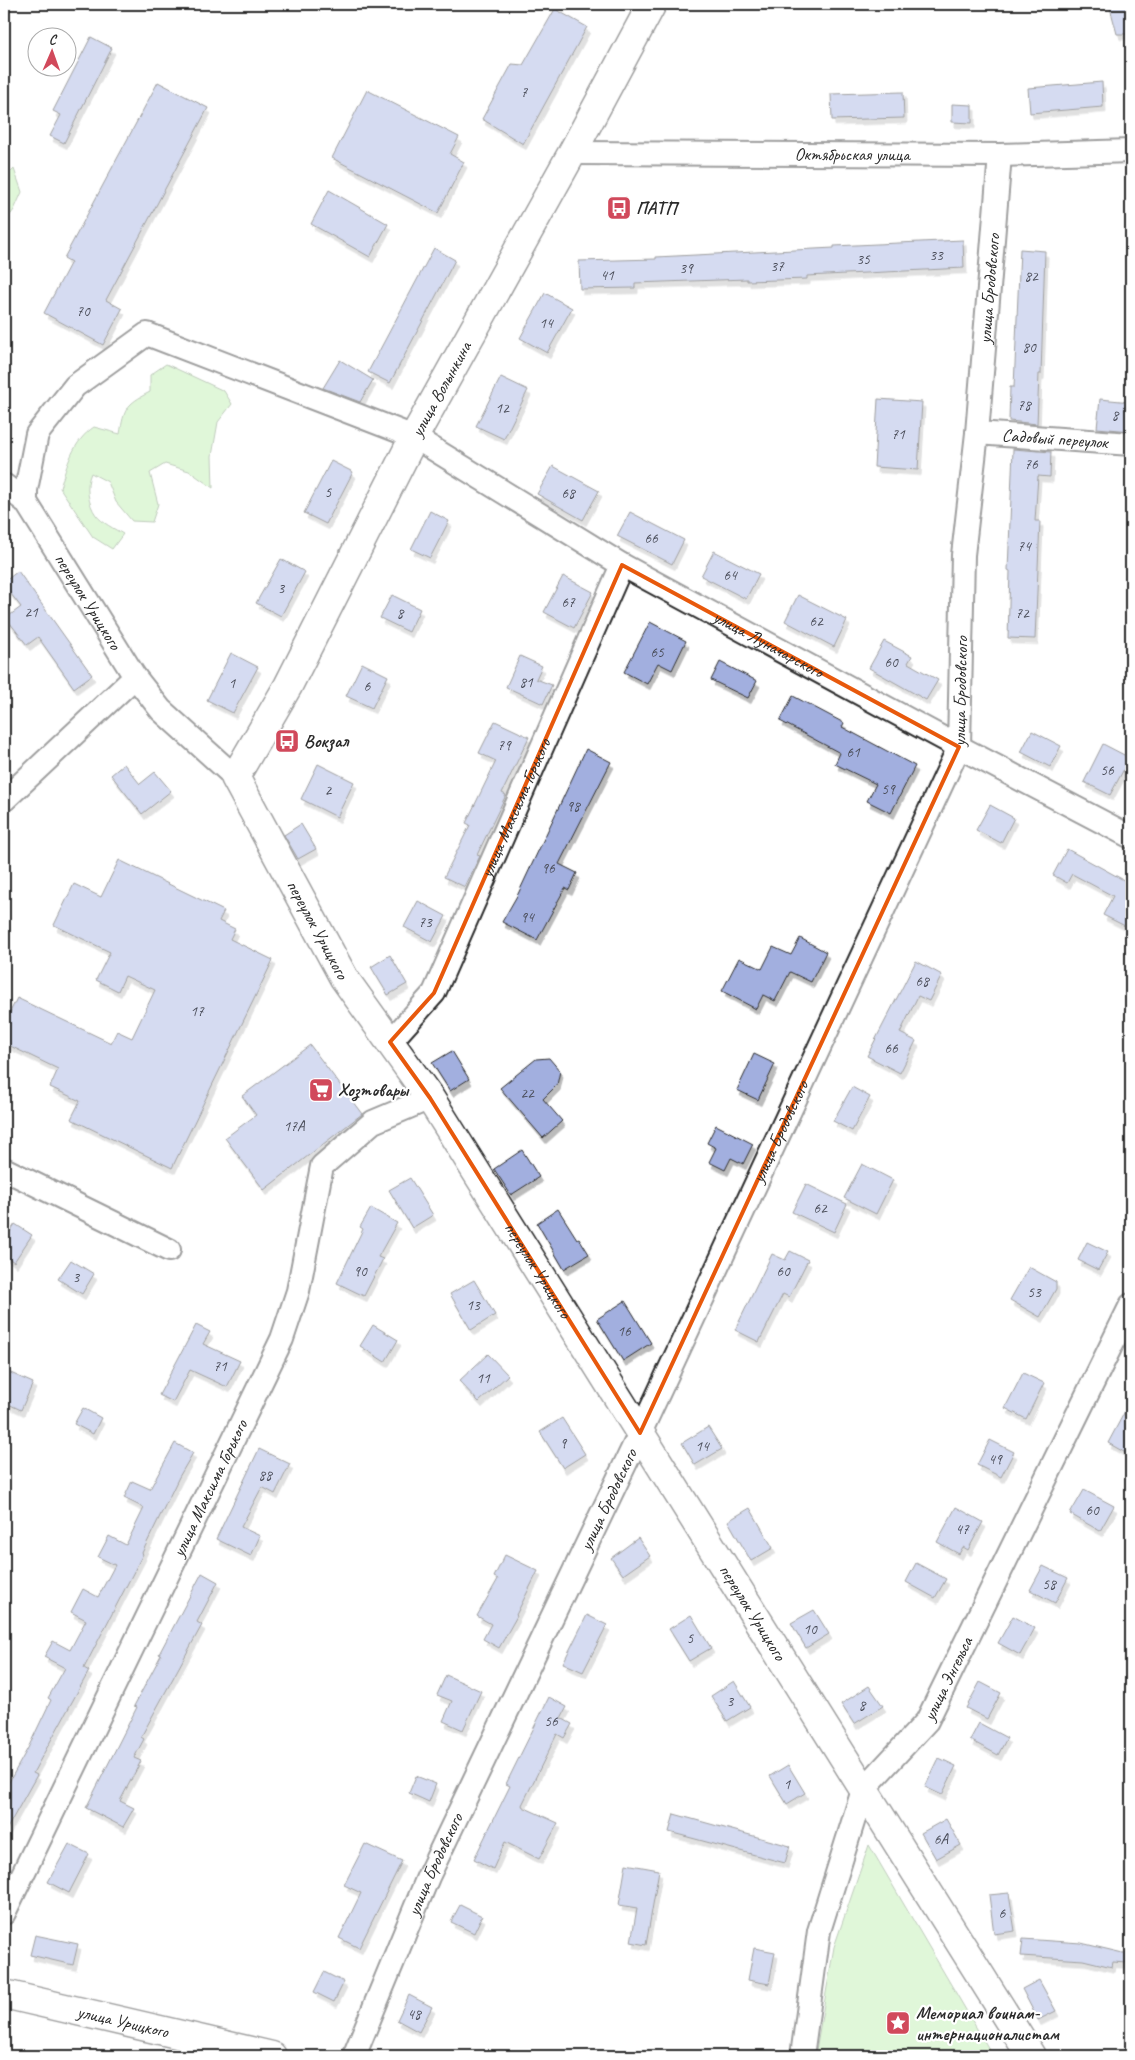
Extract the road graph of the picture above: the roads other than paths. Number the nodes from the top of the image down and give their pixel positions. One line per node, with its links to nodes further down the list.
1 (652, 4): 3 (street, улица Волынкина)
2 (1131, 151): 4 (street, Октябрьская улица)
3 (572, 153): 4 (street, Октябрьская улица); 6 (street, улица Волынкина)
4 (1000, 155): 5 (street, улица Бродовского)
5 (978, 433): 7 (street, Садовый переулок); 12 (street, улица Бродовского)
6 (414, 437): 9 (street, улица Луначарского); 10 (street, улица Луначарского); 13 (street, улица Волынкина)
7 (1131, 444)
8 (4, 485): 9 (street)
9 (26, 502): 11 (street, переулок Урицкого)
10 (622, 564): 12 (street, улица Луначарского); 16 (street, улица Максима Горького)
11 (135, 677): 13 (street, переулок Урицкого); 14 (street)
12 (959, 747): 15 (street, улица Луначарского); 21 (street, улица Бродовского)
13 (235, 776): 16 (street, переулок Урицкого)
14 (4, 800)
15 (1131, 837)
16 (390, 1042): 17 (street, переулок Урицкого)
17 (430, 1098): 21 (street, переулок Урицкого); 23 (street, улица Максима Горького)
18 (4, 1169): 19 (street)
19 (169, 1250)
20 (1131, 1305): 22 (street, улица Энгельса)
21 (640, 1433): 22 (street, переулок Урицкого); 26 (street, улица Бродовского)
22 (863, 1790): 27 (street, улица Энгельса); 28 (street, переулок Урицкого)
23 (4, 1913)
24 (4, 1994): 25 (street, улица Урицкого)
25 (272, 2056)
26 (354, 2056)
27 (802, 2056)
28 (1030, 2056)

